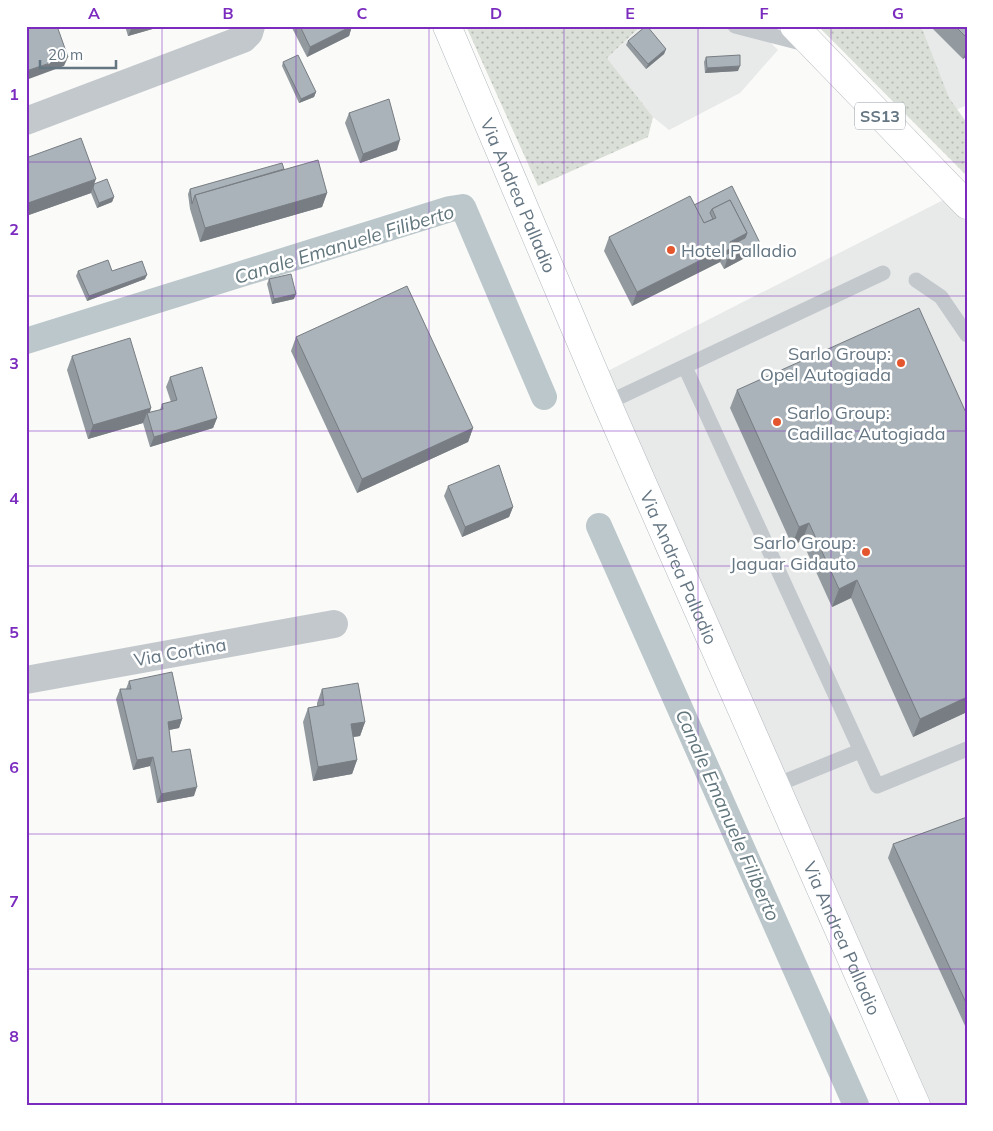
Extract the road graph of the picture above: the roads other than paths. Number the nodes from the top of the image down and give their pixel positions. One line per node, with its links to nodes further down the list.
1 (251, 26): 6 (street)
2 (447, 26): 12 (street, Via Andrea Palladio)
3 (735, 26): 5 (lane)
4 (794, 26): 5 (street, SS13)
5 (813, 46): 7 (street, SS13)
6 (26, 121)
7 (967, 205)
8 (883, 273): 11 (lane)
9 (916, 280): 10 (lane)
10 (967, 335)
11 (685, 367): 12 (lane); 16 (lane)
12 (607, 403): 17 (street, Via Andrea Palladio)
13 (334, 624): 14 (street, Via Cortina)
14 (26, 680)
15 (967, 749): 16 (lane)
16 (860, 751): 17 (lane)
17 (776, 785): 18 (street, Via Andrea Palladio)
18 (916, 1105)

